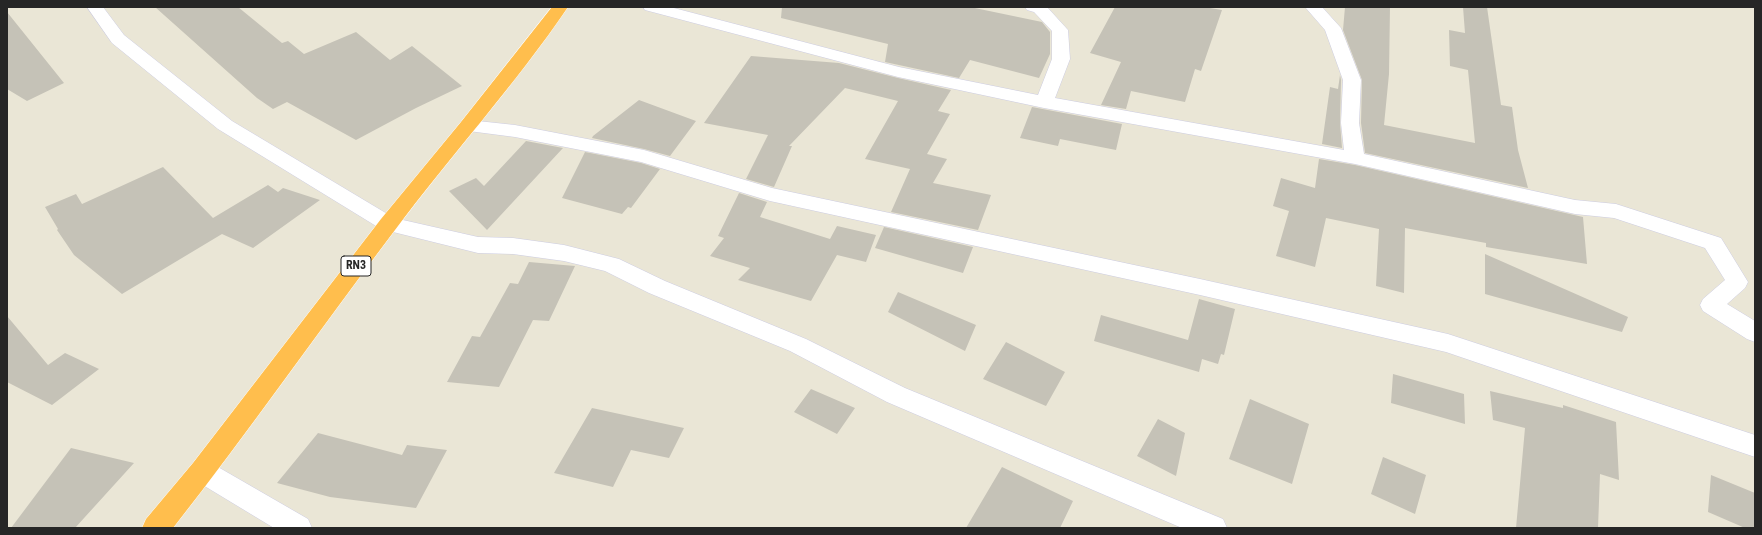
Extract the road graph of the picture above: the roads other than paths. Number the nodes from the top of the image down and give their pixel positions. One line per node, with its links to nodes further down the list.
1 (95, 7): 9 (street)
2 (560, 7): 7 (highway, RN3)
3 (652, 7): 6 (street)
4 (1033, 7): 6 (street)
5 (1313, 7): 8 (street)
6 (1044, 102): 8 (street)
7 (468, 126): 9 (highway, RN3); 11 (street)
8 (1355, 158): 10 (street)
9 (388, 224): 12 (highway, RN3); 15 (street)
10 (1755, 333)
11 (1755, 446)
12 (202, 471): 13 (highway, RN3); 14 (street)
13 (156, 528)
14 (298, 528)
15 (1213, 528)

